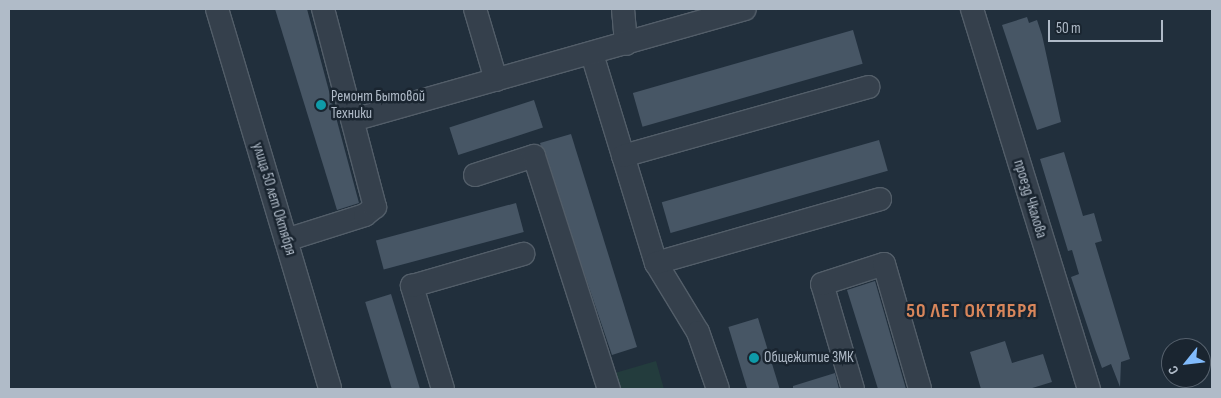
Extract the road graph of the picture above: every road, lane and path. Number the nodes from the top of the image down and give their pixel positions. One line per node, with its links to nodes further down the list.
1 (217, 9): 15 (street, улица 50 лет Октября)
2 (324, 9): 11 (street)
3 (475, 9): 9 (street)
4 (623, 9): 7 (street)
5 (745, 9): 7 (street)
6 (972, 9): 24 (street, проезд Чкалова)
7 (626, 44): 8 (street)
8 (592, 54): 9 (street); 12 (street)
9 (496, 80): 11 (street)
10 (868, 86): 12 (street)
11 (353, 120): 15 (street)
12 (623, 156): 17 (street)
13 (475, 175): 20 (street)
14 (880, 199): 17 (street)
15 (286, 240): 18 (street, улица 50 лет Октября)
16 (522, 254): 19 (street)
17 (656, 263): 21 (street)
18 (330, 389)
19 (442, 389)
20 (609, 389)
21 (718, 389)
22 (853, 389): 23 (street)
23 (920, 389)
24 (1089, 389)

